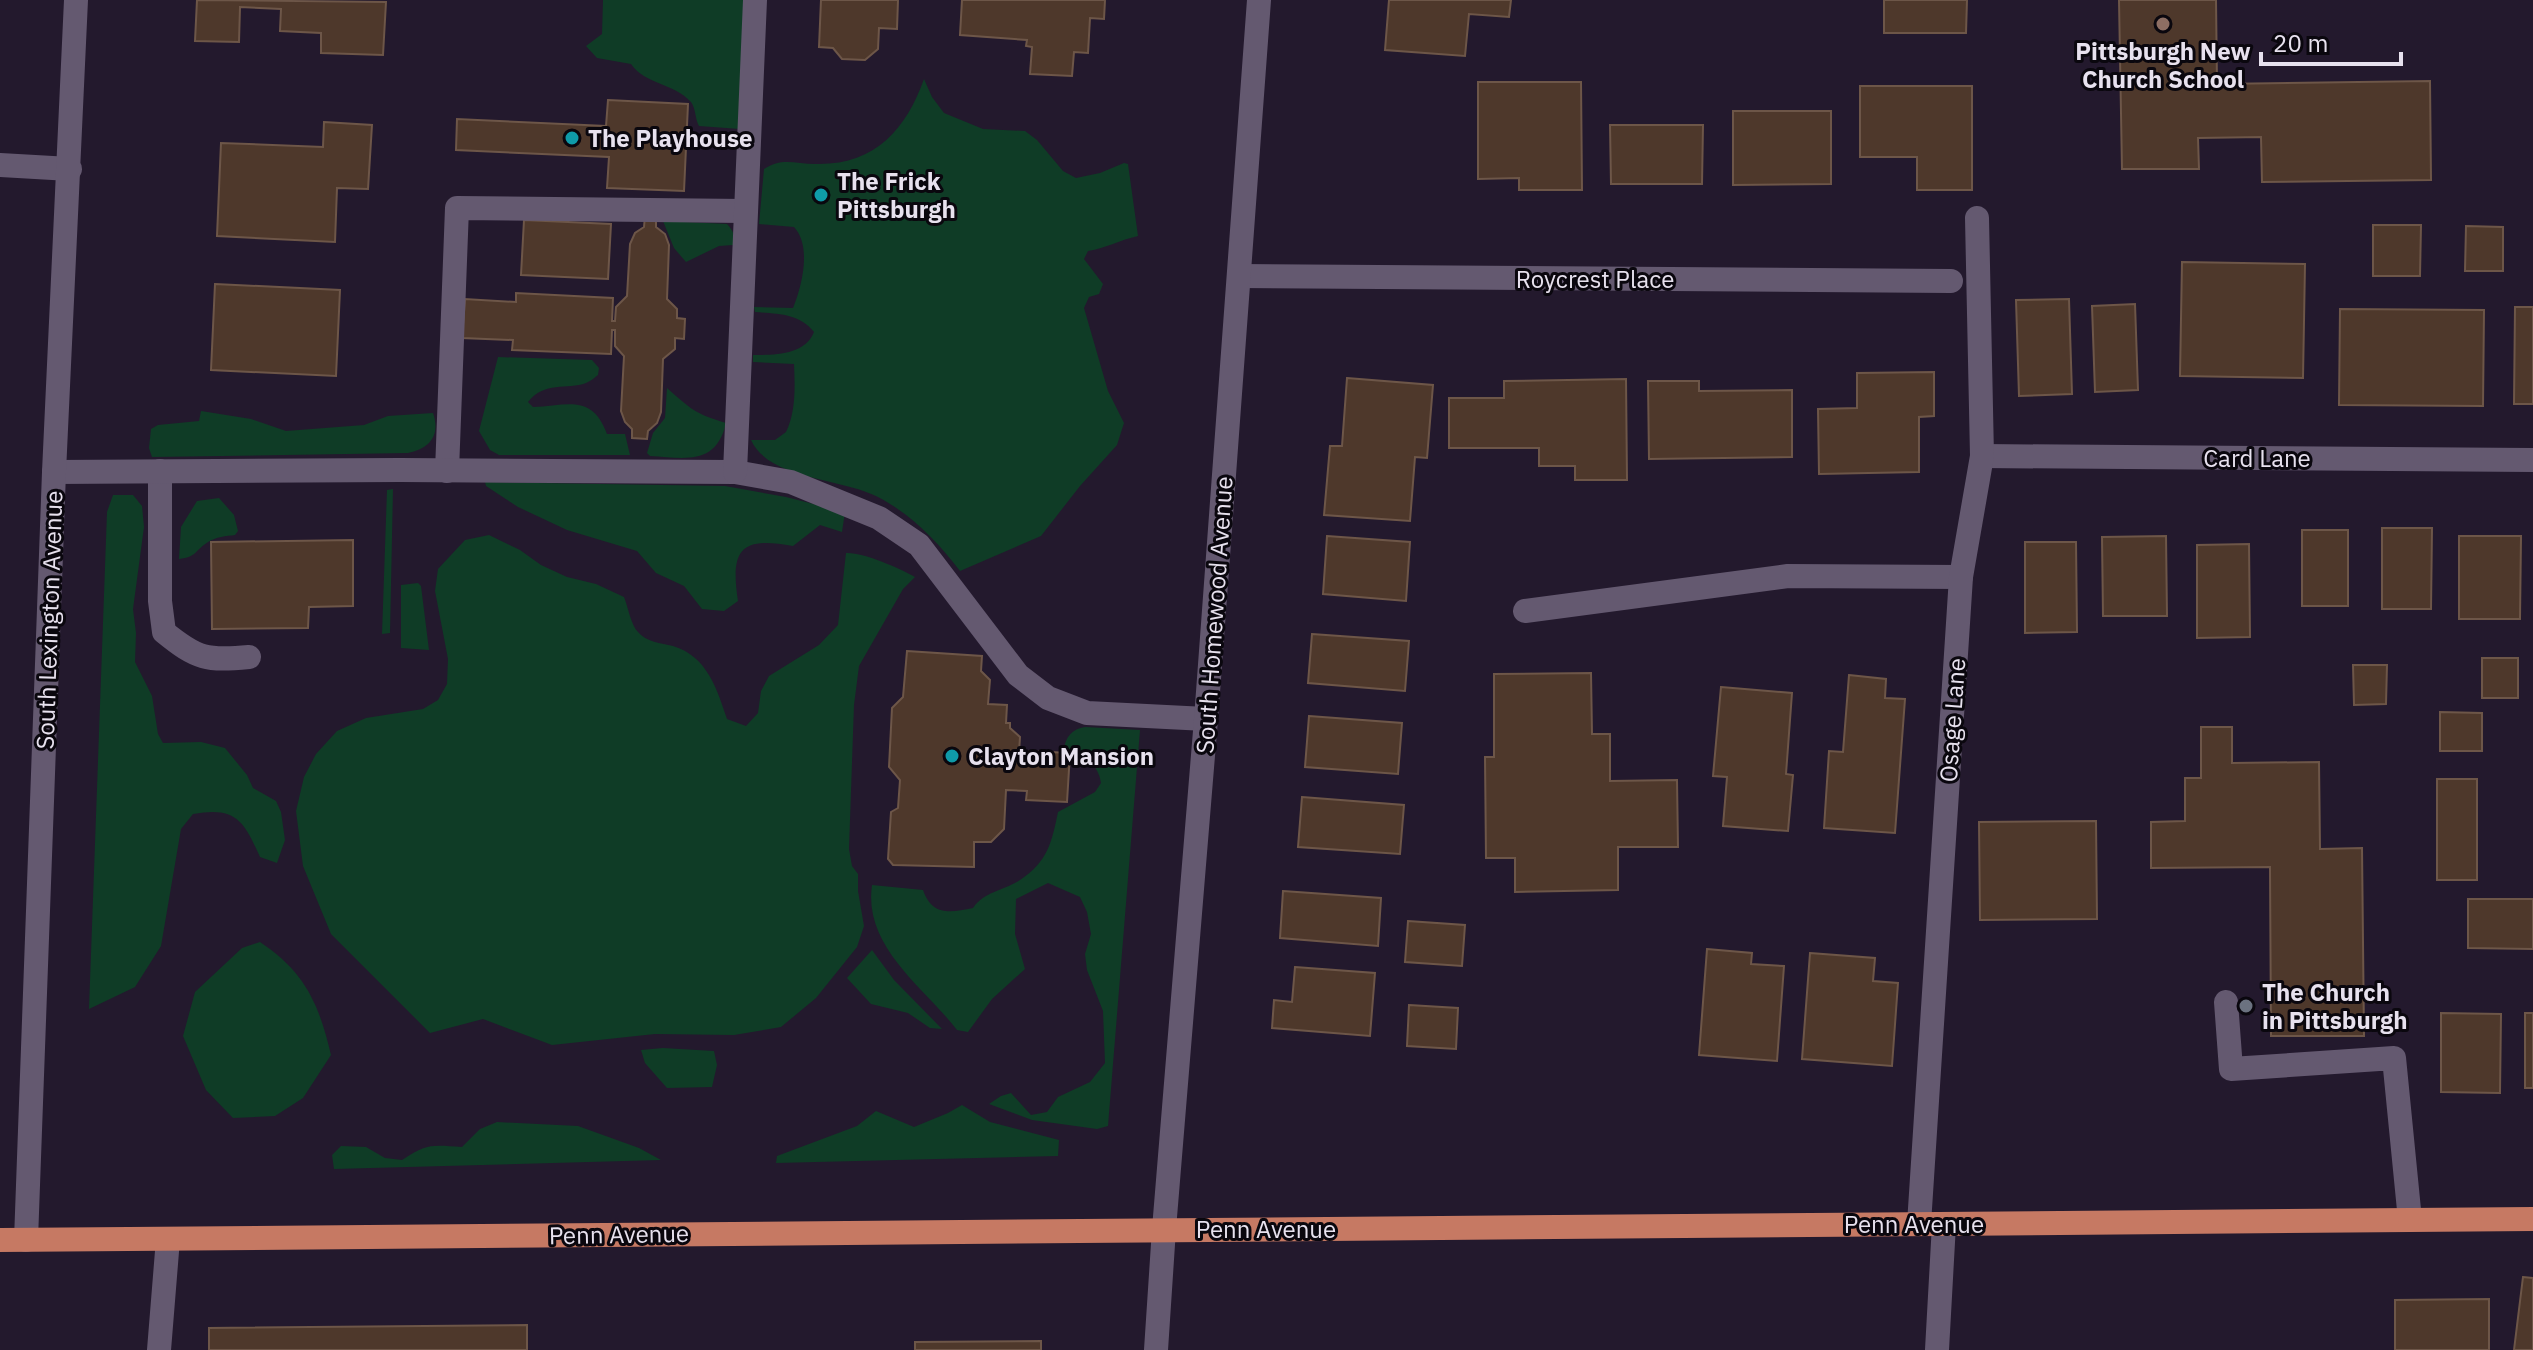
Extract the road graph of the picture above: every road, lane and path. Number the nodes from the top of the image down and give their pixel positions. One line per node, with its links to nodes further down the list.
1 (76, 0): 5 (street, South Lexington Avenue)
2 (755, 0): 6 (street)
3 (1259, 0): 8 (street, South Homewood Avenue)
4 (0, 165): 5 (street)
5 (70, 169): 14 (street, South Lexington Avenue)
6 (745, 211): 13 (street); 15 (street)
7 (1977, 218): 10 (street, Osage Lane)
8 (1239, 276): 9 (street, Roycrest Place); 19 (street, South Homewood Avenue)
9 (1951, 281)
10 (1982, 456): 11 (street, Card Lane); 16 (street, Osage Lane)
11 (2533, 460)
12 (160, 471): 13 (street); 14 (street); 18 (street)
13 (447, 471): 15 (street)
14 (54, 472): 28 (street, South Lexington Avenue)
15 (735, 472): 19 (street)
16 (1961, 577): 17 (street); 23 (street, Osage Lane)
17 (1525, 611)
18 (249, 657)
19 (1206, 719): 25 (street, South Homewood Avenue)
20 (2226, 1002): 22 (street)
21 (2533, 1219): 22 (highway, Penn Avenue)
22 (2410, 1220): 24 (highway, Penn Avenue)
23 (1919, 1224): 24 (highway, Penn Avenue); 25 (highway, Penn Avenue)
24 (1944, 1224): 31 (street)
25 (1164, 1229): 26 (highway, Penn Avenue); 30 (street, South Homewood Avenue)
26 (168, 1239): 28 (highway, Penn Avenue); 29 (street)
27 (0, 1240): 28 (highway, Penn Avenue)
28 (26, 1240)
29 (159, 1350)
30 (1156, 1350)
31 (1937, 1350)

